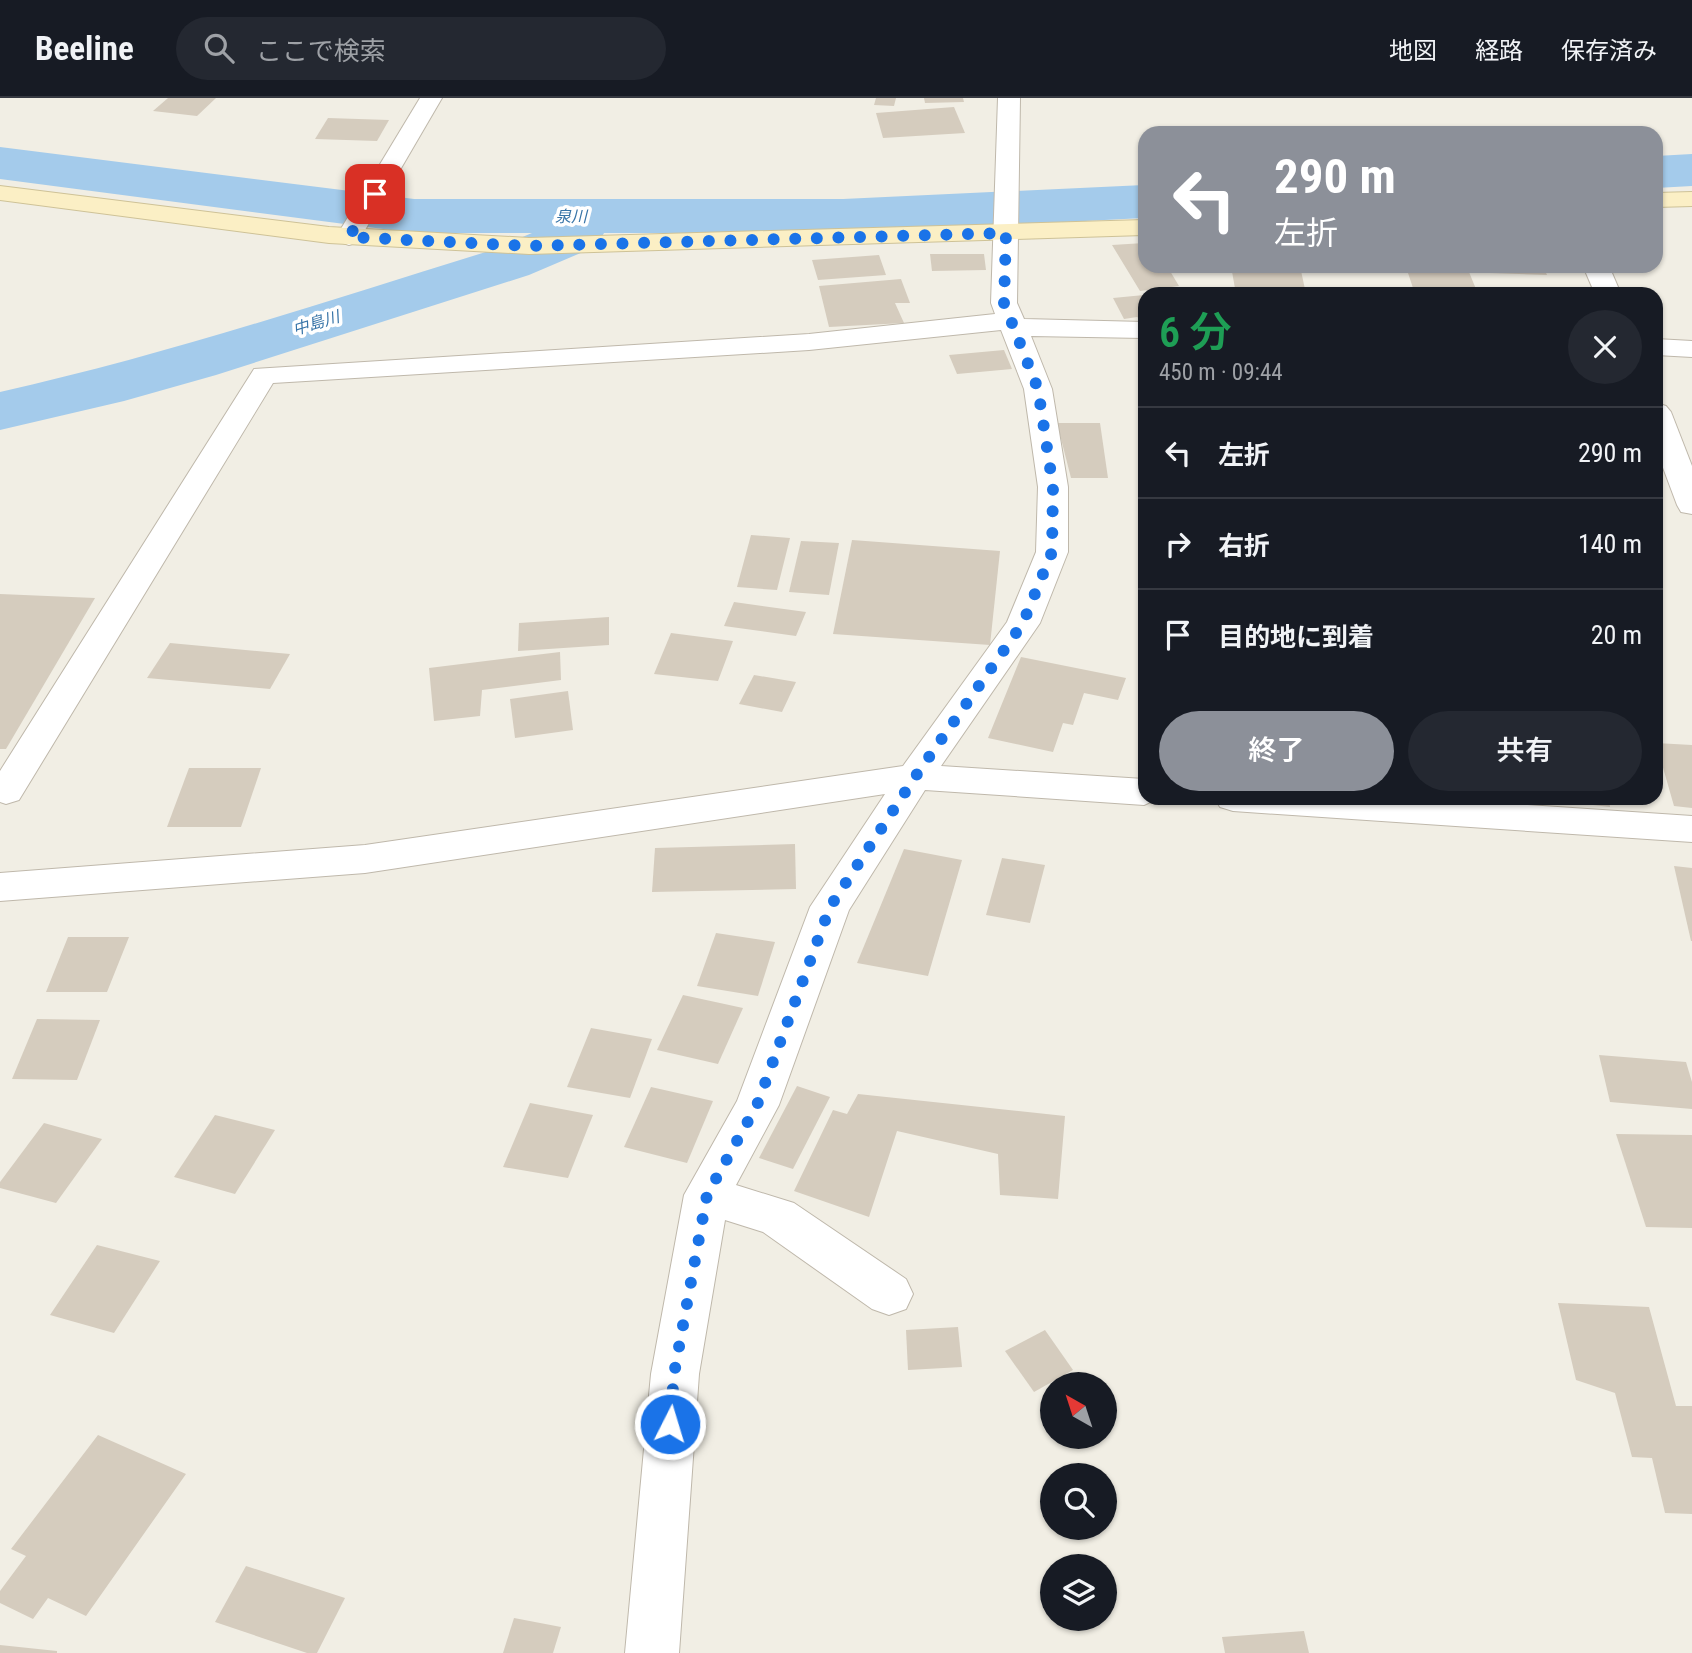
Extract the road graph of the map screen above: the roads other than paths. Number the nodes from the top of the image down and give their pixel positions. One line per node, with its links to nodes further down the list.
1 (431, 98): 8 (street)
2 (1009, 98): 7 (street)
3 (0, 192): 8 (street)
4 (1692, 198): 5 (street)
5 (1663, 200)
6 (1138, 228): 7 (street)
7 (1006, 232): 8 (street); 9 (street)
8 (350, 236)
9 (1011, 324): 10 (street); 15 (street); 17 (street)
10 (1138, 330)
11 (1663, 347): 12 (street)
12 (1692, 349)
13 (1663, 430): 14 (street)
14 (1692, 505)
15 (915, 777): 16 (street); 20 (street); 21 (street)
16 (1138, 792)
17 (2, 794)
18 (1337, 805): 19 (street)
19 (1692, 829)
20 (0, 887)
21 (707, 1195): 22 (street); 23 (street)
22 (889, 1294)
23 (652, 1653)

